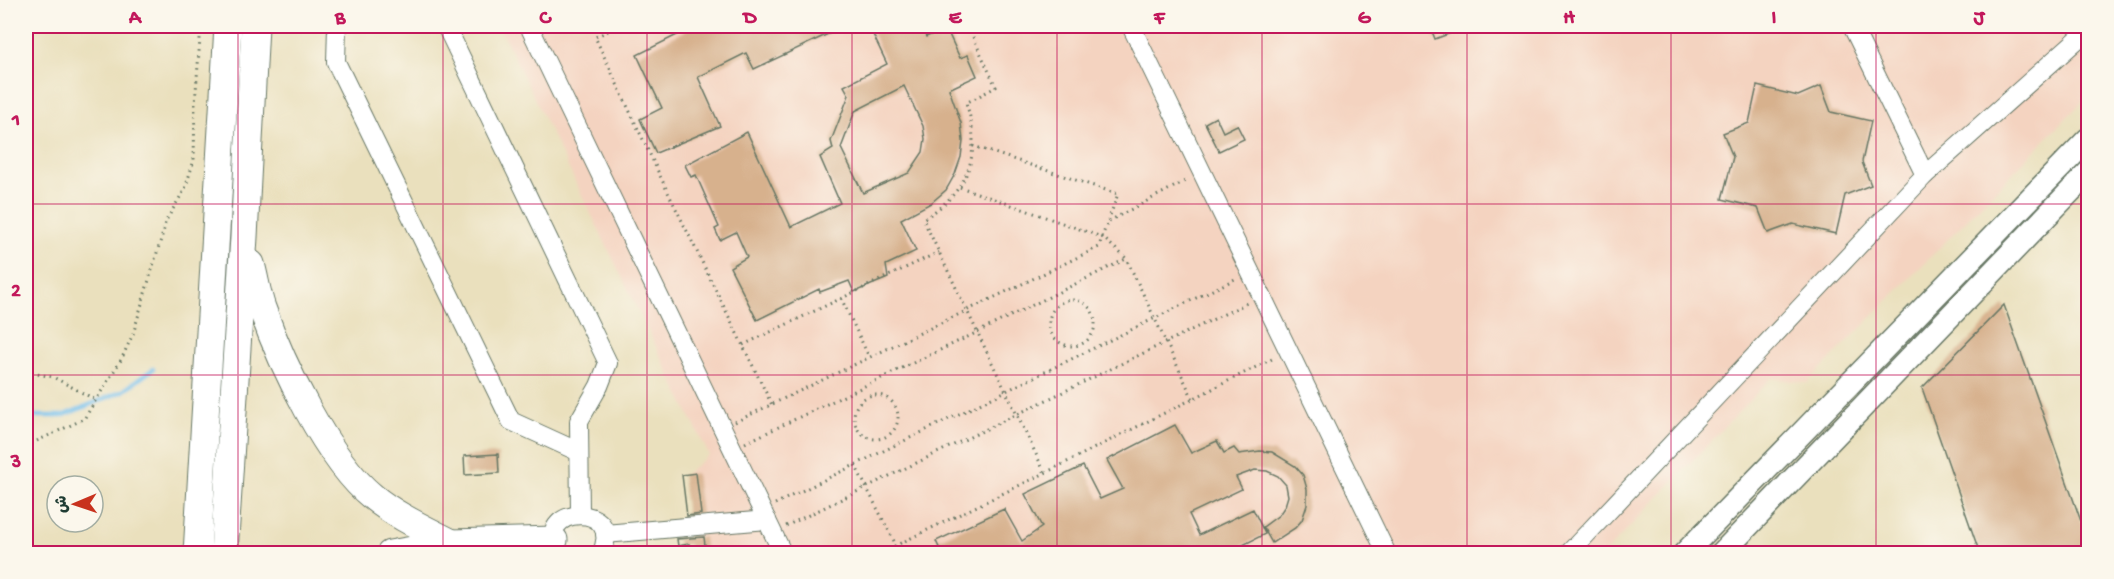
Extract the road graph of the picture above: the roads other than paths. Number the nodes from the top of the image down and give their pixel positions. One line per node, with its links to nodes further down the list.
1 (228, 26): 20 (highway)
2 (255, 26): 12 (highway)
3 (337, 26): 13 (lane)
4 (446, 26): 13 (lane)
5 (529, 26): 15 (lane)
6 (1131, 26): 24 (lane)
7 (1852, 26): 11 (lane)
8 (2088, 30): 11 (lane)
9 (2088, 139): 26 (main road)
10 (2088, 173): 27 (main road)
11 (1925, 175): 25 (lane)
12 (244, 237): 17 (highway); 21 (highway)
13 (579, 452): 14 (lane)
14 (580, 514): 16 (lane); 18 (lane)
15 (768, 521): 16 (lane); 23 (lane)
16 (605, 534): 22 (lane)
17 (452, 543): 18 (highway); 19 (highway)
18 (556, 547)
19 (404, 552)
20 (197, 554)
21 (224, 554)
22 (601, 554)
23 (783, 554)
24 (1387, 554)
25 (1568, 554)
26 (1684, 554)
27 (1720, 554)

